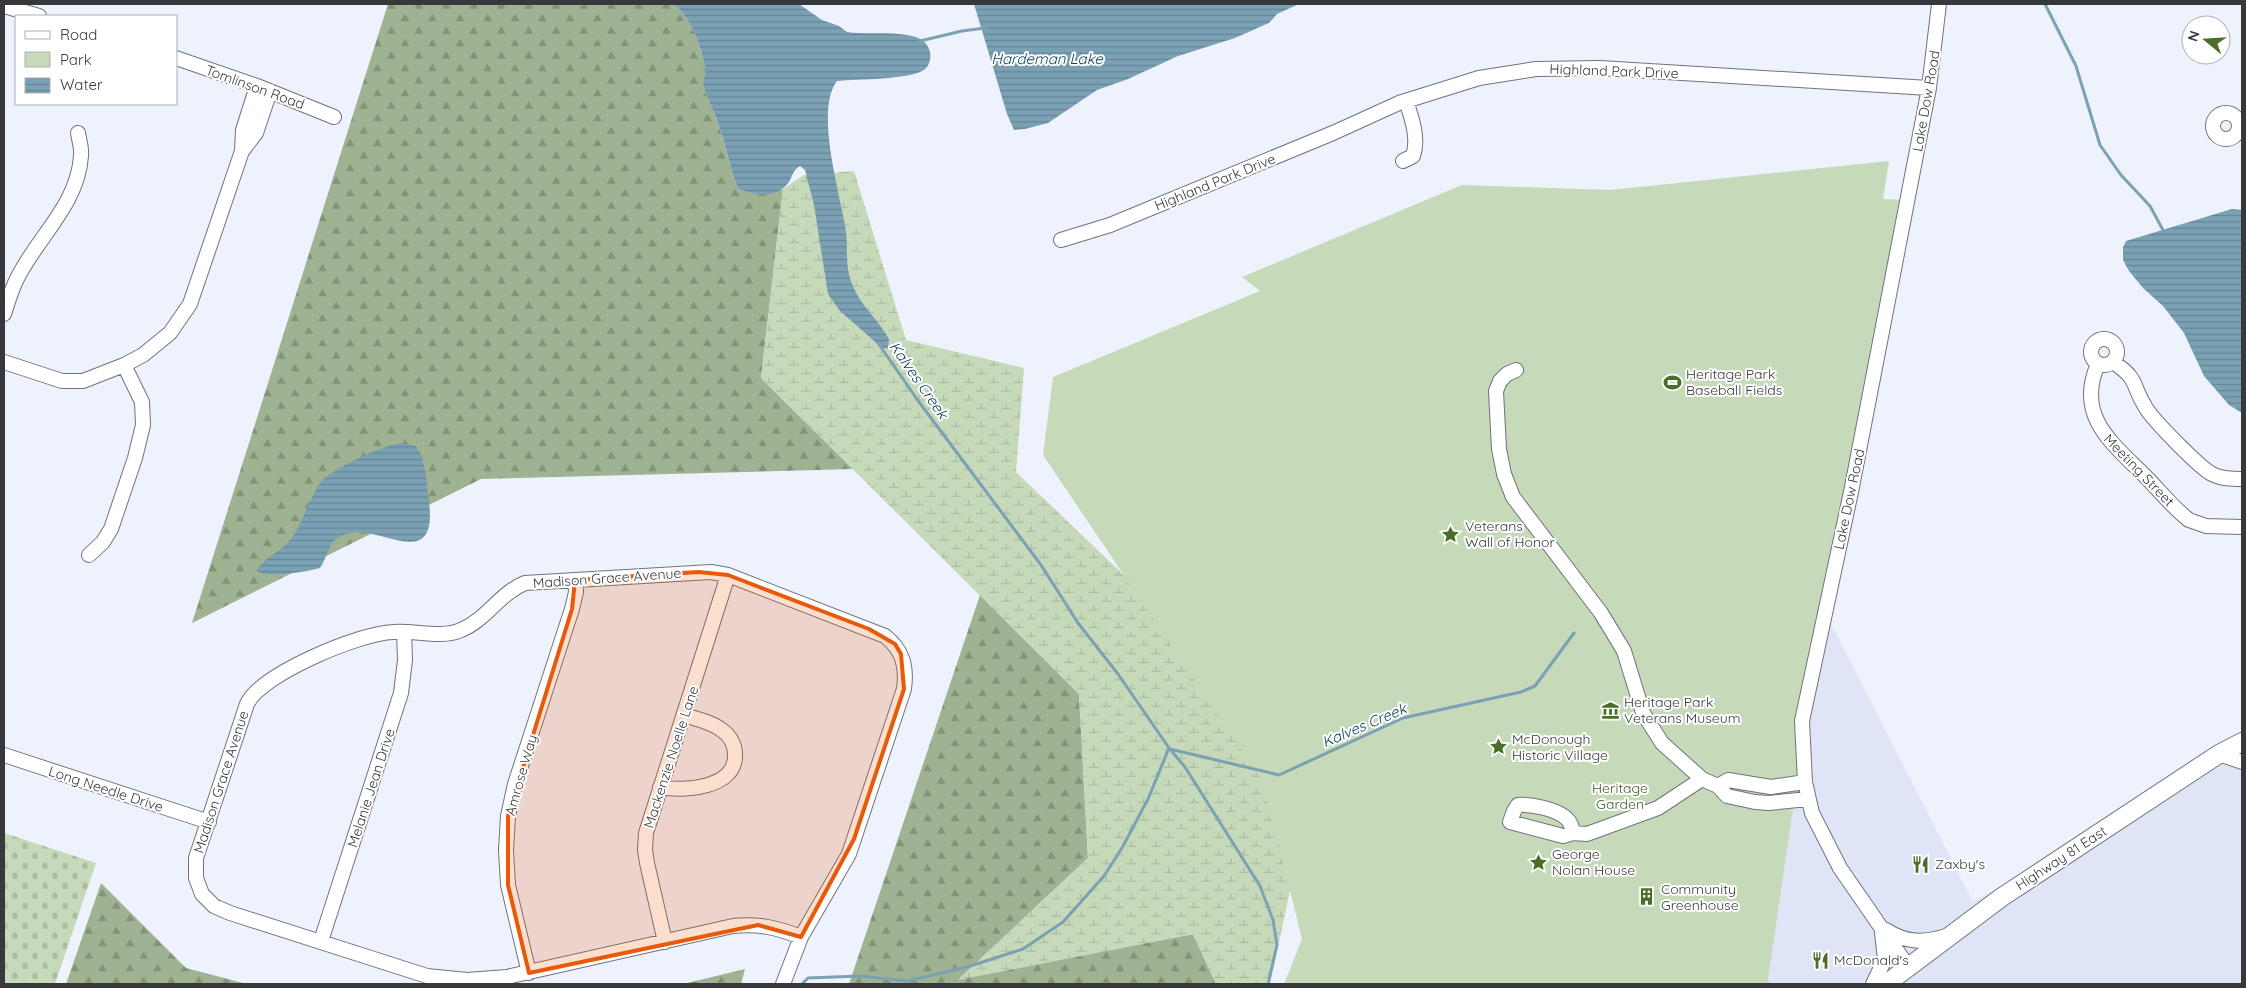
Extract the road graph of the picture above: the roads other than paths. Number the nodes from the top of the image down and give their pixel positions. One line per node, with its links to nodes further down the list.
1 (1939, 4): 6 (street, Lake Dow Road)
2 (4, 6): 3 (street)
3 (36, 15)
4 (178, 59): 5 (street, Tomlinson Road)
5 (264, 88): 8 (street, Tomlinson Road); 16 (street)
6 (1929, 88): 7 (street, Highland Park Drive); 30 (street, Lake Dow Road)
7 (1406, 101): 10 (street); 11 (street, Highland Park Drive)
8 (334, 117)
9 (78, 133): 12 (street)
10 (1403, 161)
11 (1061, 240)
12 (4, 314)
13 (4, 362): 16 (street)
14 (2113, 362): 15 (street); 15 (street); 18 (street)
15 (2098, 364): 19 (street, Meeting Street)
16 (124, 365): 20 (street)
17 (1516, 370): 29 (street)
18 (2242, 479)
19 (2242, 527)
20 (89, 555)
21 (728, 575): 22 (street, Madison Grace Avenue); 24 (street, Mackenzie Noelle Lane); 40 (street, Madison Grace Avenue)
22 (576, 580): 23 (street, Madison Grace Avenue); 44 (street, Amrose Way)
23 (404, 632): 36 (street, Madison Grace Avenue); 41 (street, Melanie Jean Drive)
24 (684, 715): 33 (street, Mackenzie Noelle Lane); 33 (street)
25 (2242, 742): 26 (main road, Highway 81 East)
26 (2219, 754): 28 (street); 39 (main road, Highway 81 East)
27 (4, 755): 36 (street, Long Needle Drive)
28 (2242, 762)
29 (1702, 780): 31 (street); 37 (street)
30 (1805, 782): 32 (street); 34 (street, Lake Dow Road)
31 (1718, 786): 32 (street); 35 (street)
32 (1776, 786): 35 (street)
33 (660, 787): 42 (street, Mackenzie Noelle Lane)
34 (1808, 799): 35 (street); 38 (street, Lake Dow Road)
35 (1778, 803)
36 (209, 822): 41 (street, Madison Grace Avenue)
37 (1573, 833): 37 (street)
38 (1881, 927): 39 (street); 43 (street, Lake Dow Road); 46 (street)
39 (1954, 934): 43 (main road, Highway 81 East)
40 (800, 937): 42 (street, Madison Grace Avenue); 45 (street, Madison Grace Avenue)
41 (321, 941): 44 (street, Madison Grace Avenue)
42 (665, 942): 44 (street, Madison Grace Avenue)
43 (1909, 968): 47 (main road, Highway 81 East)
44 (529, 972)
45 (783, 984)
46 (1873, 984)
47 (1886, 984)

